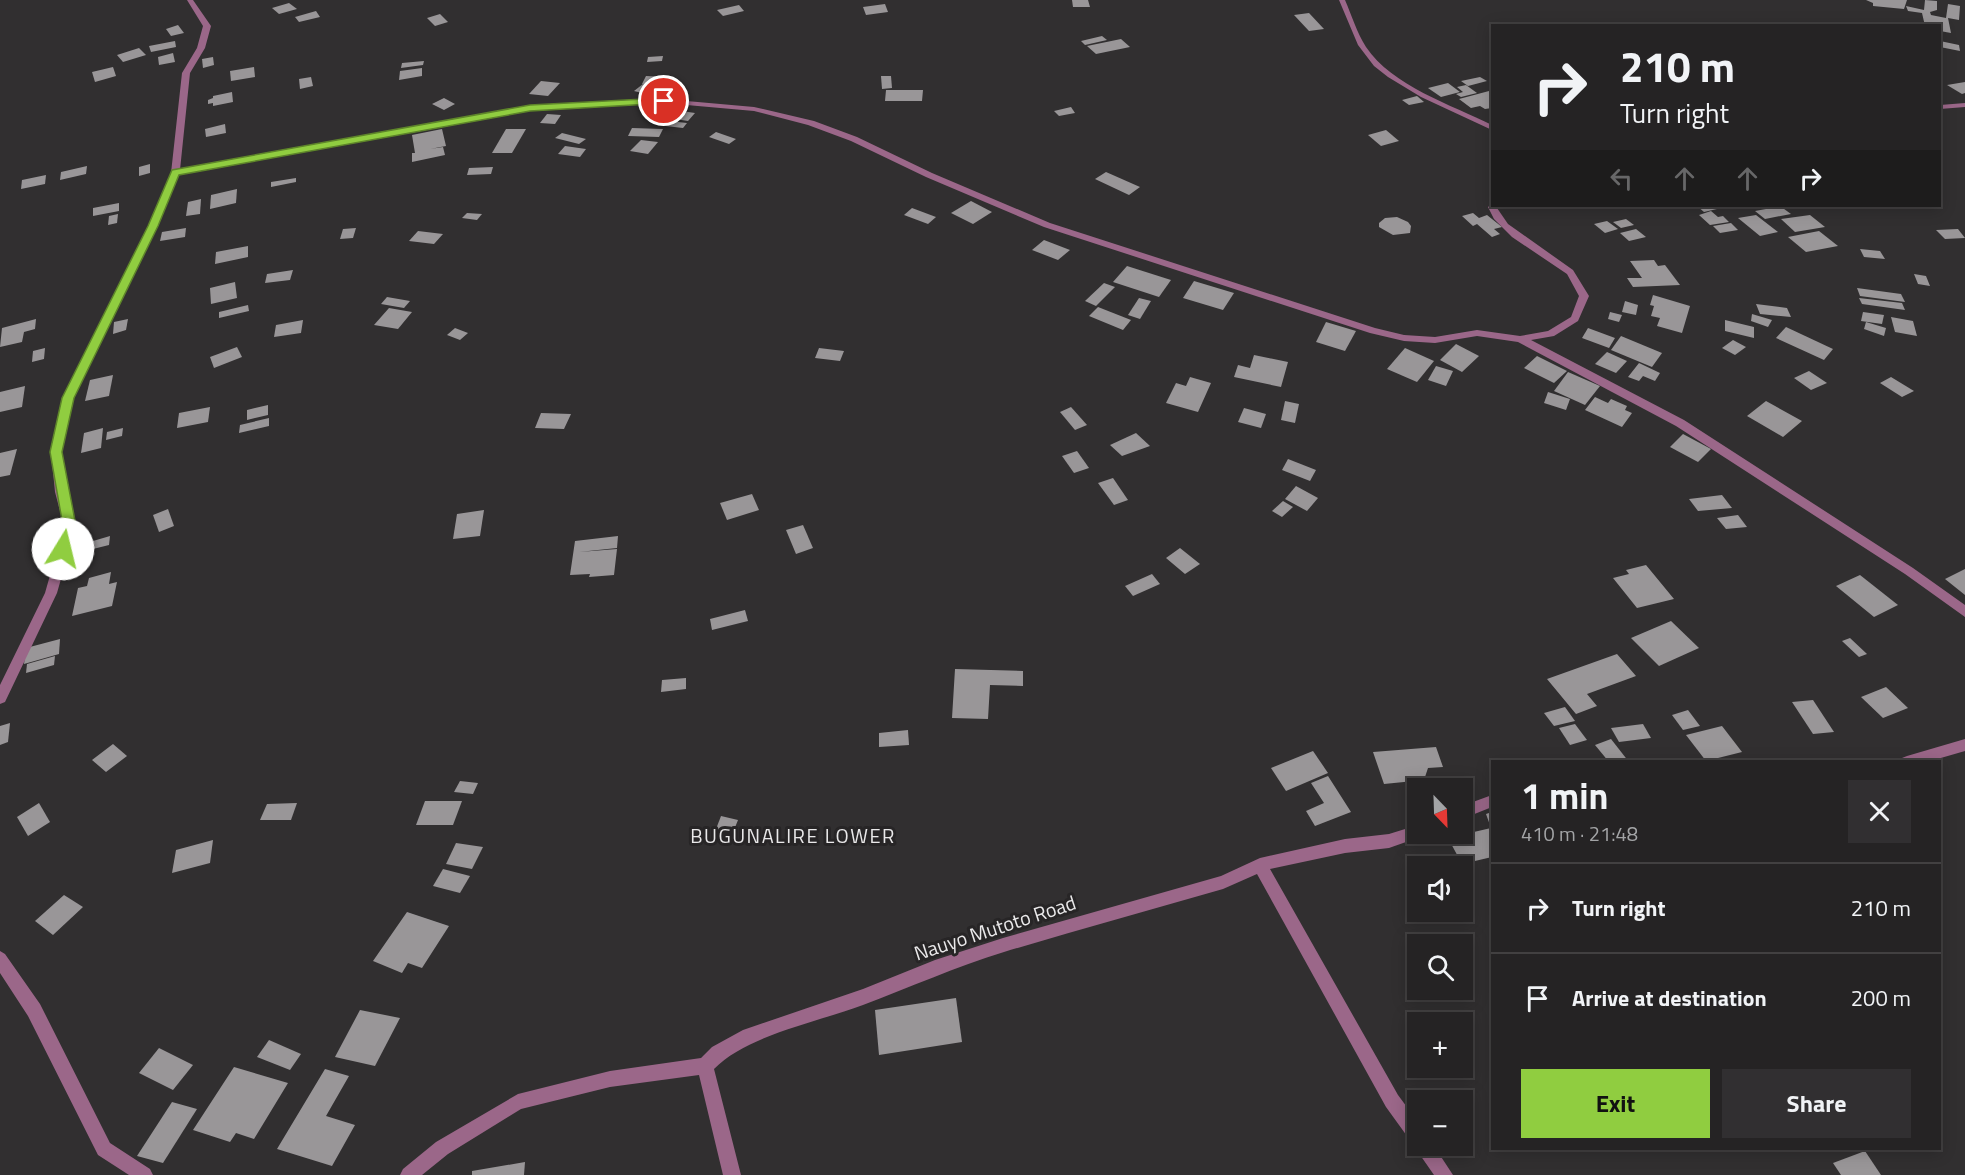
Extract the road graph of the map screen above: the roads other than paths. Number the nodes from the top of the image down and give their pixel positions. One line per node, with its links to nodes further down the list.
1 (190, 0): 6 (street)
2 (1342, 0): 5 (street)
3 (1965, 105): 4 (street)
4 (1941, 107)
5 (1491, 128)
6 (175, 172): 8 (street); 10 (street)
7 (1492, 207): 8 (street)
8 (1520, 339): 9 (street)
9 (1965, 612)
10 (0, 698)
11 (1965, 745): 12 (street)
12 (1914, 760)
13 (1491, 801): 14 (street)
14 (1473, 809)
15 (1407, 835): 16 (street, Nauyo Mutoto Road)
16 (1260, 865): 18 (street, Nauyo Mutoto Road); 19 (street)
17 (0, 959): 21 (street)
18 (705, 1066): 22 (street); 23 (street)
19 (1407, 1122)
20 (1431, 1156): 24 (street)
21 (144, 1175)
22 (409, 1175)
23 (732, 1175)
24 (1444, 1175)

